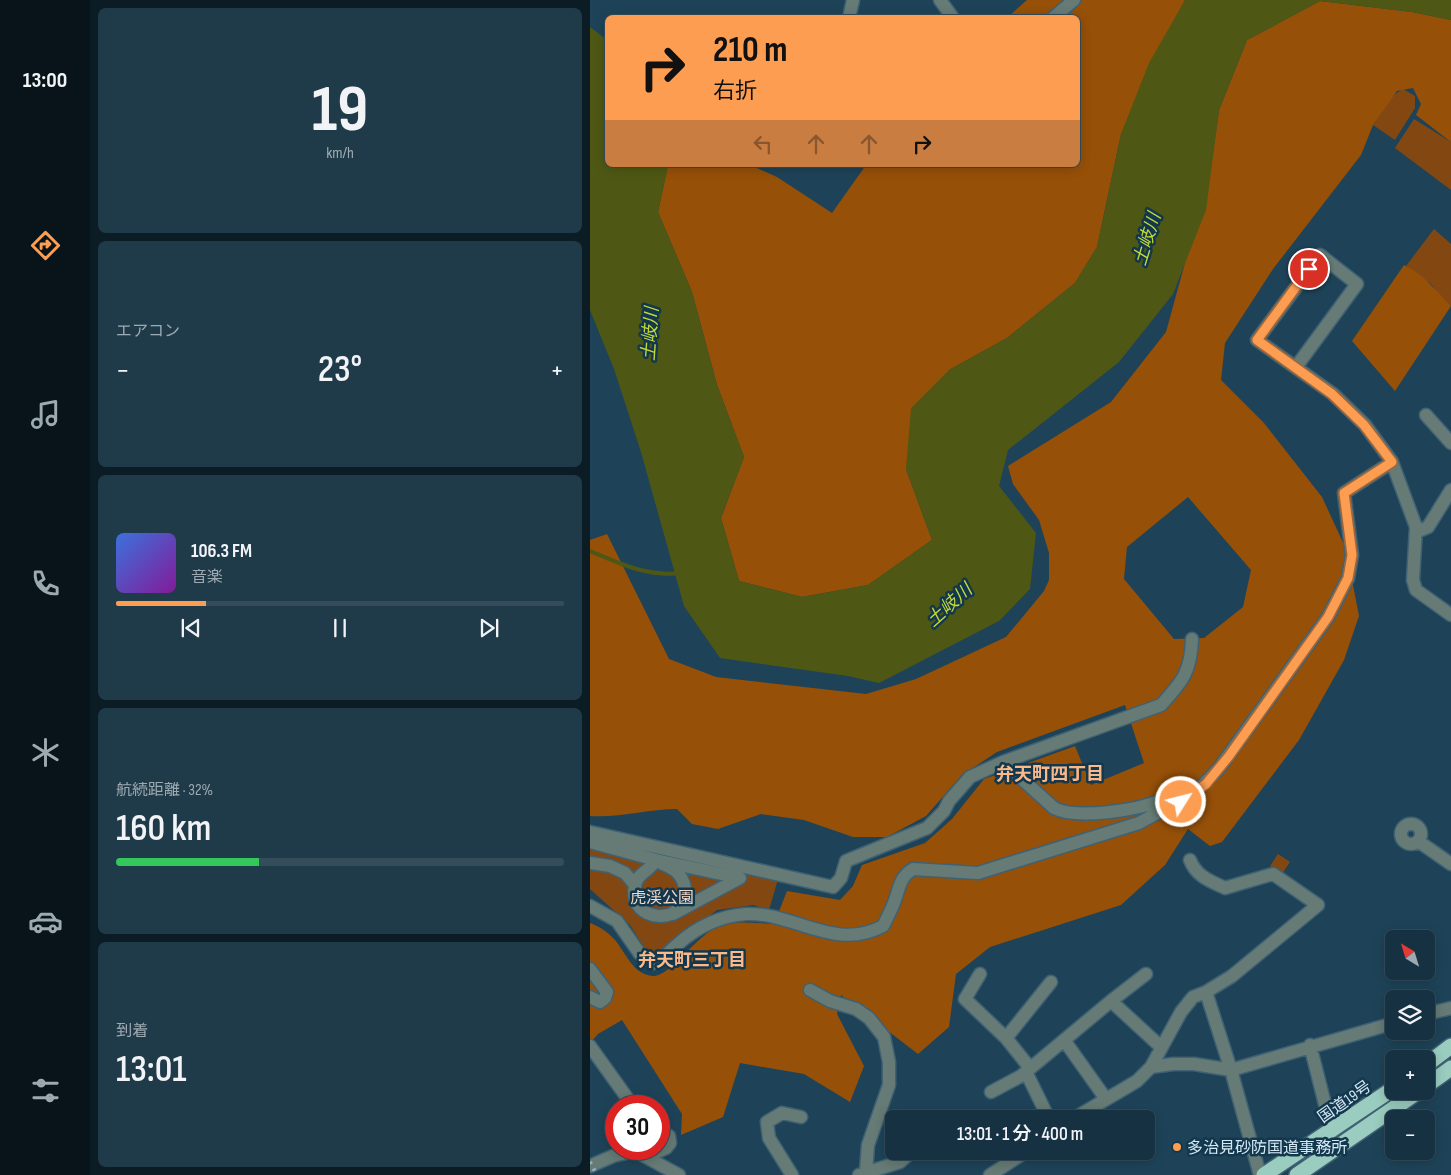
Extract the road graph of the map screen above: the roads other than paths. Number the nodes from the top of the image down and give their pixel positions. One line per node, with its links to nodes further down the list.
1 (852, 0): 4 (street)
2 (940, 0): 5 (street)
3 (1074, 0): 6 (street)
4 (850, 15)
5 (952, 15)
6 (1056, 15)
7 (1296, 367): 7 (street); 10 (street)
8 (1426, 415): 9 (street)
9 (1451, 443)
10 (1392, 462): 12 (street); 16 (street)
11 (1449, 496): 12 (street)
12 (1416, 532): 13 (street)
13 (1451, 615)
14 (1192, 639): 15 (street)
15 (1003, 762): 16 (street); 24 (street)
16 (1170, 806): 26 (street)
17 (590, 832): 20 (street)
18 (1418, 841): 23 (street)
19 (590, 842): 20 (street)
20 (662, 858): 24 (street); 25 (street); 27 (street)
21 (1190, 860): 33 (street)
22 (590, 863): 25 (street)
23 (1451, 864)
24 (744, 873): 27 (street)
25 (635, 885): 27 (street)
26 (590, 906)
27 (667, 920)
28 (590, 969): 34 (street)
29 (980, 974): 39 (street)
30 (1146, 974): 35 (street)
31 (1051, 982): 39 (street)
32 (810, 990): 65 (street)
33 (1206, 992): 44 (street); 49 (street)
34 (590, 997)
35 (1111, 1000): 40 (street); 44 (street)
36 (1451, 1008): 37 (street)
37 (1435, 1012)
38 (1385, 1025): 41 (street)
39 (1006, 1038): 48 (street)
40 (1064, 1040): 48 (street); 54 (street)
41 (1310, 1045): 49 (street); 59 (street)
42 (590, 1046): 53 (street)
43 (1451, 1046): 45 (highway)
44 (1161, 1047): 46 (street)
45 (1435, 1058)
46 (1151, 1068): 49 (street); 54 (street)
47 (1451, 1068): 50 (highway)
48 (1028, 1070): 51 (street); 56 (street)
49 (1231, 1070): 70 (street)
50 (1435, 1080)
51 (991, 1092)
52 (1385, 1094): 59 (highway, 国道19号)
53 (625, 1095)
54 (1106, 1098): 57 (street)
55 (1406, 1100): 66 (highway)
56 (1044, 1110)
57 (1088, 1110)
58 (801, 1117): 68 (street)
59 (1332, 1132): 71 (highway, 国道19号)
60 (605, 1159): 64 (street)
61 (652, 1160): 67 (street)
62 (902, 1160): 65 (street)
63 (1013, 1160): 69 (street)
64 (590, 1166)
65 (862, 1173)
66 (1304, 1173)
67 (680, 1175)
68 (792, 1175)
69 (990, 1175)
70 (1260, 1175)
71 (1264, 1175)

